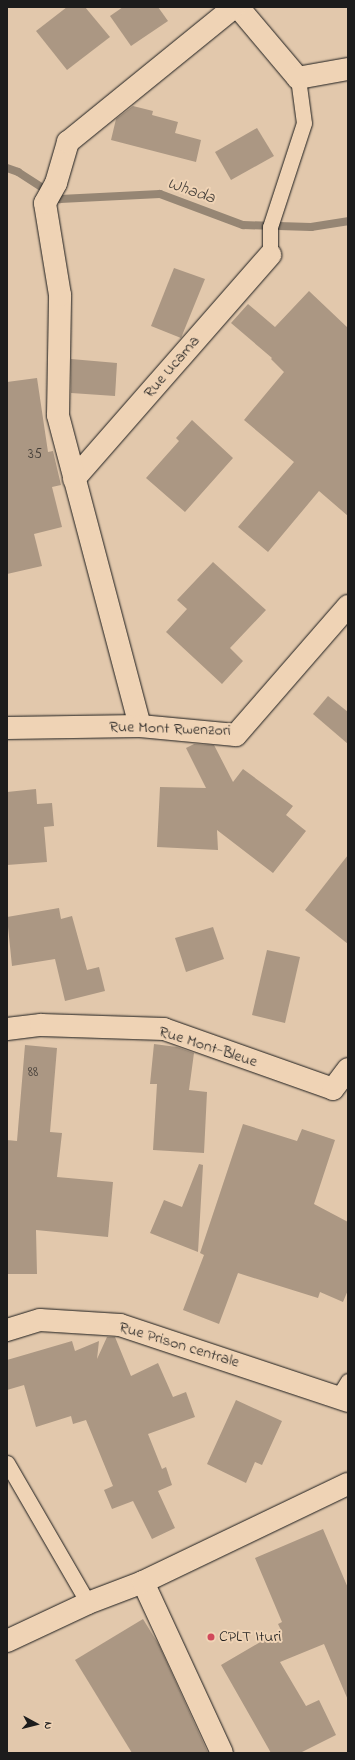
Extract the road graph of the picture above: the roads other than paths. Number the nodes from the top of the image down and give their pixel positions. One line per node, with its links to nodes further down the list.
1 (234, 7): 6 (street)
2 (238, 7): 4 (street)
3 (348, 69): 4 (street)
4 (298, 78): 5 (lane)
5 (270, 255): 6 (street, Rue Ucama)
6 (74, 479): 8 (street)
7 (348, 606): 8 (street, Rue Mont Rwenzori)
8 (140, 726): 9 (street, Rue Mont Rwenzori)
9 (7, 728)
10 (7, 1029): 12 (street, Rue Mont-Bleue)
11 (348, 1069): 12 (street, Rue Mont-Bleue)
12 (340, 1092)
13 (7, 1330): 14 (street, Rue Prison centrale)
14 (345, 1393)
15 (7, 1463): 18 (lane)
16 (348, 1484): 17 (street)
17 (143, 1582): 18 (street); 20 (street)
18 (88, 1604): 19 (street)
19 (7, 1641)
20 (222, 1753)

